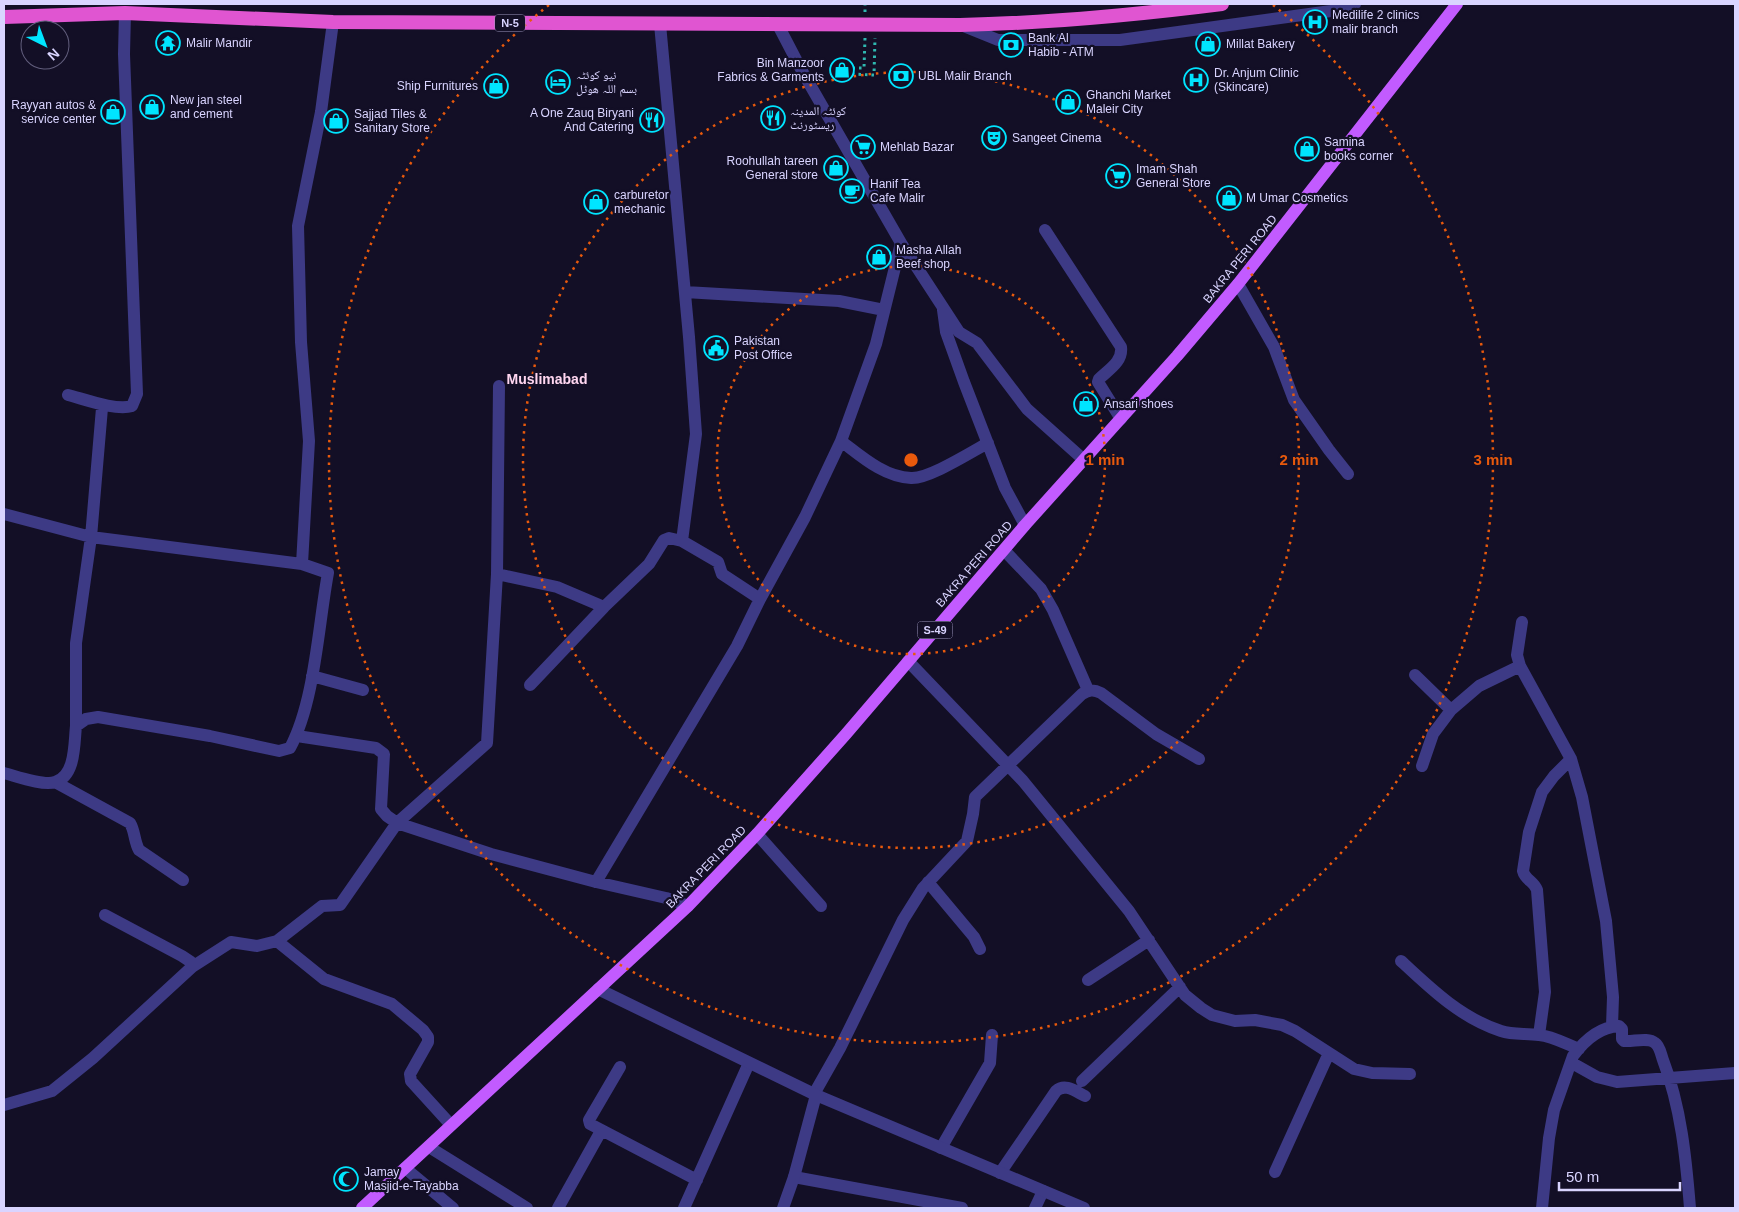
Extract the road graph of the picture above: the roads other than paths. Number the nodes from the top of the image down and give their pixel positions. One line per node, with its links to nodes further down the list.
1 (1222, 4): 9 (highway, N-5)
2 (1355, 4): 9 (street)
3 (1457, 4): 12 (main road, BAKRA PERI ROAD / S-49)
4 (125, 13): 5 (highway, N-5); 6 (highway, N-5); 17 (street)
5 (4, 18)
6 (333, 22): 7 (highway, N-5); 29 (street)
7 (660, 24): 8 (highway, N-5); 13 (street)
8 (778, 25): 9 (highway, N-5); 11 (street)
9 (960, 25)
10 (1045, 230): 19 (street)
11 (901, 243): 14 (street); 15 (street)
12 (1238, 284): 19 (main road, BAKRA PERI ROAD / S-49); 23 (street)
13 (685, 292): 15 (street); 27 (street)
14 (943, 307): 21 (street); 22 (street)
15 (884, 310): 20 (street)
16 (499, 386): 30 (street)
17 (68, 395)
18 (102, 408): 26 (street)
19 (1121, 419): 22 (main road, BAKRA PERI ROAD / S-49)
20 (841, 440): 21 (street); 31 (street)
21 (988, 443): 25 (street)
22 (1084, 460): 25 (main road, BAKRA PERI ROAD / S-49)
23 (1348, 474)
24 (4, 514): 26 (street)
25 (1025, 526): 28 (main road, BAKRA PERI ROAD / S-49)
26 (91, 537): 29 (street); 42 (street)
27 (682, 541): 31 (street); 32 (street)
28 (1004, 550): 34 (main road, BAKRA PERI ROAD / S-49); 40 (street)
29 (302, 564): 37 (street)
30 (497, 574): 32 (street); 50 (street)
31 (760, 600): 53 (street)
32 (604, 607): 38 (street)
33 (1522, 622): 35 (street)
34 (908, 661): 46 (street); 51 (main road, BAKRA PERI ROAD / S-49)
35 (1520, 666): 41 (street); 44 (street)
36 (1414, 675): 41 (street)
37 (312, 676): 39 (street); 43 (street)
38 (530, 684)
39 (362, 690)
40 (1088, 690): 45 (street); 46 (street)
41 (1450, 710): 47 (street)
42 (76, 726): 43 (street); 49 (street)
43 (297, 736): 50 (street)
44 (1571, 758): 66 (street); 68 (street)
45 (1199, 759)
46 (1008, 765): 54 (street); 58 (street)
47 (1422, 766)
48 (4, 773): 49 (street)
49 (55, 782): 52 (street)
50 (397, 823): 53 (street); 59 (street)
51 (757, 834): 55 (main road, BAKRA PERI ROAD / S-49); 56 (street)
52 (183, 880)
53 (596, 882): 55 (street)
54 (928, 882): 60 (street); 78 (street)
55 (688, 906): 65 (main road, BAKRA PERI ROAD / S-49)
56 (821, 906)
57 (105, 915): 62 (street)
58 (1148, 940): 63 (street); 64 (street)
59 (277, 941): 62 (street); 81 (street)
60 (980, 949)
61 (1401, 961): 68 (street)
62 (192, 966): 80 (street)
63 (1088, 980)
64 (1180, 987): 70 (street); 77 (street)
65 (598, 989): 71 (street); 81 (main road, BAKRA PERI ROAD / S-49)
66 (1612, 1026): 69 (street); 76 (street)
67 (992, 1035): 84 (street)
68 (1539, 1035): 69 (street)
69 (1579, 1048): 72 (street)
70 (1329, 1053): 75 (street); 86 (street)
71 (749, 1063): 78 (street); 89 (street)
72 (1572, 1063): 76 (street); 101 (street)
73 (620, 1068): 82 (street)
74 (1735, 1073): 76 (street)
75 (1410, 1074)
76 (1670, 1078): 102 (street)
77 (1082, 1081)
78 (815, 1095): 84 (street); 88 (street)
79 (1085, 1096): 87 (street)
80 (4, 1104)
81 (451, 1125): 83 (main road, BAKRA PERI ROAD / S-49)
82 (601, 1131): 89 (street); 95 (street)
83 (429, 1147): 85 (main road, BAKRA PERI ROAD / S-49); 94 (street)
84 (940, 1148): 87 (street)
85 (406, 1168): 92 (main road, BAKRA PERI ROAD / S-49); 93 (street)
86 (1274, 1172)
87 (1000, 1173): 90 (street)
88 (794, 1177): 91 (street); 97 (street)
89 (697, 1180): 96 (street)
90 (1043, 1191): 99 (street); 100 (street)
91 (908, 1203): 98 (street)
92 (362, 1208)
93 (453, 1208)
94 (527, 1208)
95 (558, 1208)
96 (684, 1208)
97 (783, 1208)
98 (962, 1208)
99 (1035, 1208)
100 (1084, 1208)
101 (1542, 1208)
102 (1690, 1208)

